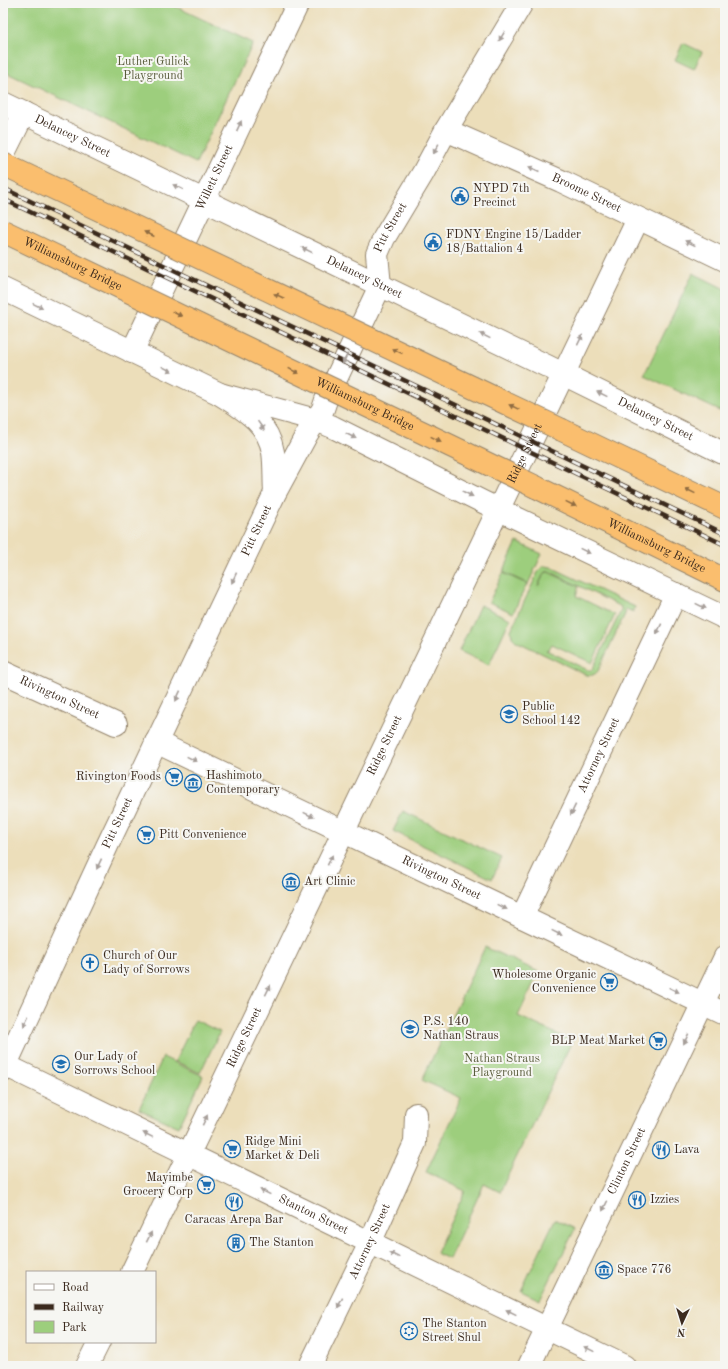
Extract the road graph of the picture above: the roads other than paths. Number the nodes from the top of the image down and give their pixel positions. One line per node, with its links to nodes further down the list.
1 (298, 3): 8 (street, Willett Street, one-way to 1)
2 (522, 3): 5 (street, Pitt Street, one-way to 5)
3 (3, 103): 4 (street, Delancey Street)
4 (24, 113): 6 (street); 8 (street, Delancey Street, one-way to 4)
5 (446, 130): 9 (street, Broome Street, one-way to 5); 12 (street, Pitt Street, one-way to 12)
6 (3, 155)
7 (3, 164): 20 (highway, one-way to 7, bridge)
8 (204, 200): 12 (street, Delancey Street, one-way to 8); 14 (street, Willett Street)
9 (638, 219): 11 (street, Broome Street, one-way to 9); 15 (street, Ridge Street, one-way to 9)
10 (3, 230): 22 (highway, Williamsburg Bridge, one-way to 22, bridge)
11 (725, 260)
12 (380, 286): 15 (street, Delancey Street, one-way to 12); 17 (street, Pitt Street, one-way to 17)
13 (3, 289): 14 (street, one-way to 14)
14 (132, 352): 16 (street, one-way to 16)
15 (563, 375): 18 (street, Delancey Street, one-way to 15); 21 (street, Ridge Street)
16 (220, 394): 17 (street); 19 (street, one-way to 19)
17 (316, 420): 19 (street, Pitt Street); 21 (street, one-way to 21)
18 (725, 454)
19 (275, 493): 27 (street, Pitt Street, one-way to 27)
20 (725, 508)
21 (499, 510): 23 (street, one-way to 23); 28 (street, Ridge Street)
22 (725, 580)
23 (676, 594): 24 (street, one-way to 24); 29 (street, Attorney Street, one-way to 29)
24 (725, 618)
25 (3, 672): 26 (street, Rivington Street)
26 (116, 724)
27 (156, 742): 28 (street, Rivington Street, one-way to 28); 33 (street, Pitt Street, one-way to 33)
28 (344, 831): 29 (street, Rivington Street, one-way to 29); 35 (street, Ridge Street, one-way to 28)
29 (522, 916): 31 (street, Rivington Street, one-way to 31)
30 (725, 957): 31 (street, Clinton Street)
31 (703, 1004): 32 (street, Rivington Street); 38 (street, Clinton Street, one-way to 38)
32 (725, 1014)
33 (4, 1067): 35 (street, Stanton Street, one-way to 33)
34 (416, 1114): 36 (street, Attorney Street)
35 (188, 1154): 36 (street, Stanton Street, one-way to 35); 37 (street, Ridge Street, one-way to 35)
36 (370, 1243): 38 (street, Stanton Street, one-way to 36); 41 (street, Attorney Street, one-way to 41)
37 (132, 1271)
38 (546, 1328): 42 (street, Clinton Street); 43 (street, Stanton Street, one-way to 38)
39 (98, 1343): 40 (street)
40 (87, 1366)
41 (310, 1366)
42 (529, 1366)
43 (624, 1366)

